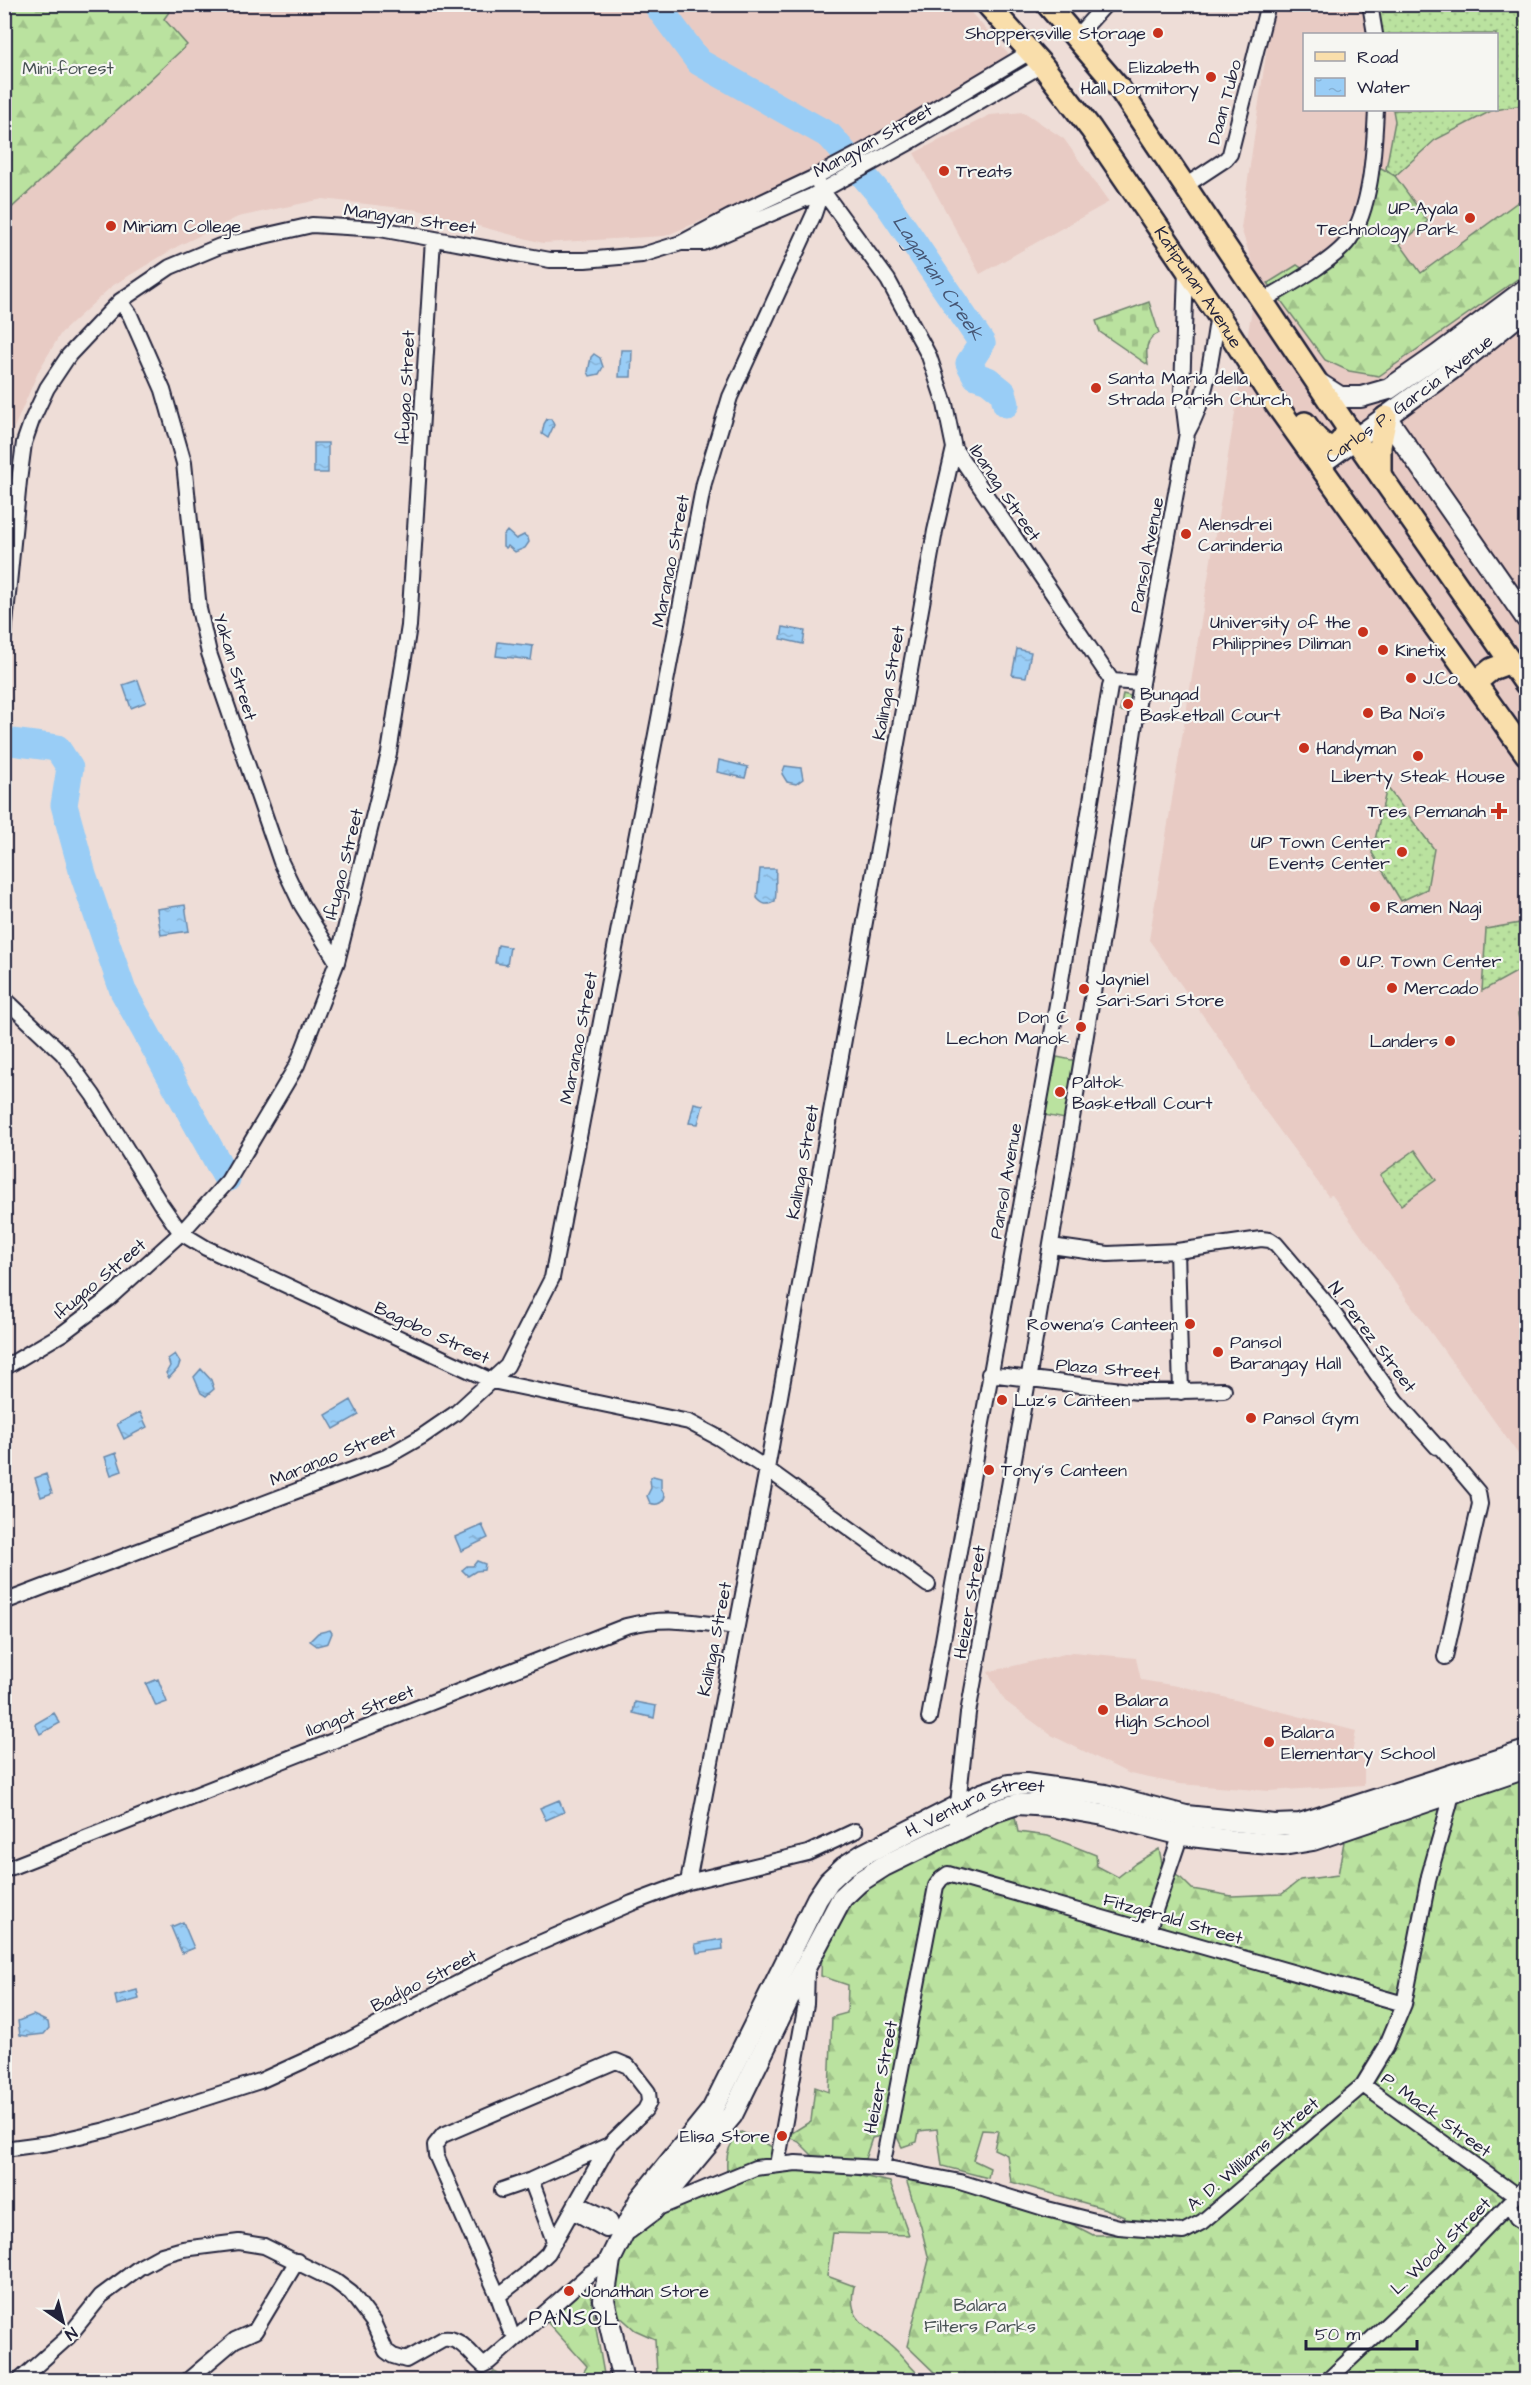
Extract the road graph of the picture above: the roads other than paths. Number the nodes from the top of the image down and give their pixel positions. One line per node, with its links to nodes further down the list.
1 (987, 4): 8 (main road, Katipunan Avenue)
2 (1047, 4): 7 (main road)
3 (1106, 4): 7 (street)
4 (1268, 4): 12 (street, Daan Tubo)
5 (1370, 4): 6 (street)
6 (1375, 33)
7 (1076, 37): 12 (main road)
8 (1036, 59): 10 (main road, Katipunan Avenue); 11 (street, Mangyan Street)
9 (1376, 111): 17 (street)
10 (1126, 180): 14 (main road, Katipunan Avenue); 23 (main road)
11 (819, 184): 13 (street, Mangyan Street); 24 (street, Ibanag Street); 43 (street, Maranao Street)
12 (1185, 186): 17 (main road)
13 (434, 239): 16 (street, Mangyan Street); 36 (street, Ifugao Street)
14 (1186, 270): 19 (main road, Katipunan Avenue); 22 (street, Pansol Avenue)
15 (1527, 289): 20 (street, Carlos P. Garcia Avenue)
16 (120, 301): 27 (street, Mangyan Street); 36 (street, Yakan Street)
17 (1262, 301): 20 (main road)
18 (1527, 309): 21 (street, Carlos P. Garcia Avenue)
19 (1218, 315): 22 (street, Pansol Avenue); 25 (main road, Katipunan Avenue)
20 (1316, 382): 23 (main road)
21 (1386, 417): 23 (street, Carlos P. Garcia Avenue); 26 (main road); 28 (street)
22 (1187, 433): 33 (street, Pansol Avenue)
23 (1351, 434): 25 (street, Carlos P. Garcia Avenue); 26 (main road)
24 (954, 448): 31 (street, Ibanag Street); 47 (street, Kalinga Street)
25 (1319, 465): 32 (main road, Katipunan Avenue)
26 (1380, 474): 30 (main road)
27 (7, 573): 29 (street, Mangyan Street)
28 (1527, 618)
29 (4, 635)
30 (1511, 662): 32 (main road); 34 (main road)
31 (1112, 681): 33 (street); 42 (street, Pansol Avenue)
32 (1476, 682): 35 (main road, Katipunan Avenue)
33 (1141, 683): 39 (street, Pansol Avenue)
34 (1527, 684)
35 (1527, 754)
36 (337, 962): 38 (street, Ifugao Street)
37 (4, 998): 38 (street, Bagobo Street)
38 (181, 1233): 41 (street, Ifugao Street); 43 (street, Bagobo Street)
39 (1051, 1246): 40 (street, N. Perez Street); 44 (street, Pansol Avenue)
40 (1177, 1251): 46 (street); 51 (street, N. Perez Street)
41 (4, 1368)
42 (989, 1374): 44 (street, Plaza Street); 52 (street, Pansol Avenue)
43 (492, 1381): 47 (street, Bagobo Street); 49 (street, Maranao Street)
44 (1028, 1381): 46 (street, Plaza Street); 56 (street, Heizer Street)
45 (1224, 1390): 46 (street, Plaza Street)
46 (1181, 1392)
47 (767, 1469): 48 (street, Bagobo Street); 50 (street, Kalinga Street)
48 (927, 1586)
49 (4, 1602)
50 (735, 1627): 60 (street, Ilongot Street); 61 (street, Kalinga Street)
51 (1445, 1657)
52 (929, 1718)
53 (1527, 1751): 55 (street, H. Ventura Street)
54 (1527, 1768): 55 (street, H. Ventura Street)
55 (1450, 1785): 57 (street, H. Ventura Street); 65 (street, A. D. Williams Street)
56 (957, 1806): 57 (street, H. Ventura Street); 59 (street, Heizer Street); 64 (street, H. Ventura Street)
57 (1184, 1825): 59 (street, H. Ventura Street); 63 (street)
58 (855, 1831): 61 (street, Badjao Street)
59 (955, 1831): 64 (street, H. Ventura Street)
60 (4, 1870)
61 (688, 1882): 68 (street, Badjao Street)
62 (936, 1887): 63 (street, Fitzgerald Street); 70 (street, Heizer Street)
63 (1148, 1931): 65 (street, Fitzgerald Street)
64 (799, 1957): 69 (street); 74 (street, H. Ventura Street)
65 (1404, 2004): 66 (street, A. D. Williams Street)
66 (1363, 2085): 70 (street, A. D. Williams Street); 73 (street, P. Mack Street)
67 (609, 2145): 71 (street); 75 (street); 81 (street)
68 (4, 2149)
69 (777, 2165): 70 (street, A. D. Williams Street); 74 (street, A. D. Williams Street)
70 (882, 2168)
71 (531, 2180): 72 (street); 78 (street)
72 (502, 2190)
73 (1518, 2195): 76 (street, P. Mack Street); 86 (street, L. Wood Street)
74 (646, 2205): 77 (street, H. Ventura Street)
75 (574, 2207): 77 (street); 78 (street)
76 (1527, 2224)
77 (621, 2231): 79 (street, H. Ventura Street)
78 (554, 2241): 81 (street)
79 (610, 2260): 80 (street); 85 (street, H. Ventura Street)
80 (297, 2261): 83 (street); 84 (street)
81 (498, 2296): 82 (street)
82 (510, 2330)
83 (20, 2380)
84 (188, 2380)
85 (623, 2380)
86 (1328, 2380)

